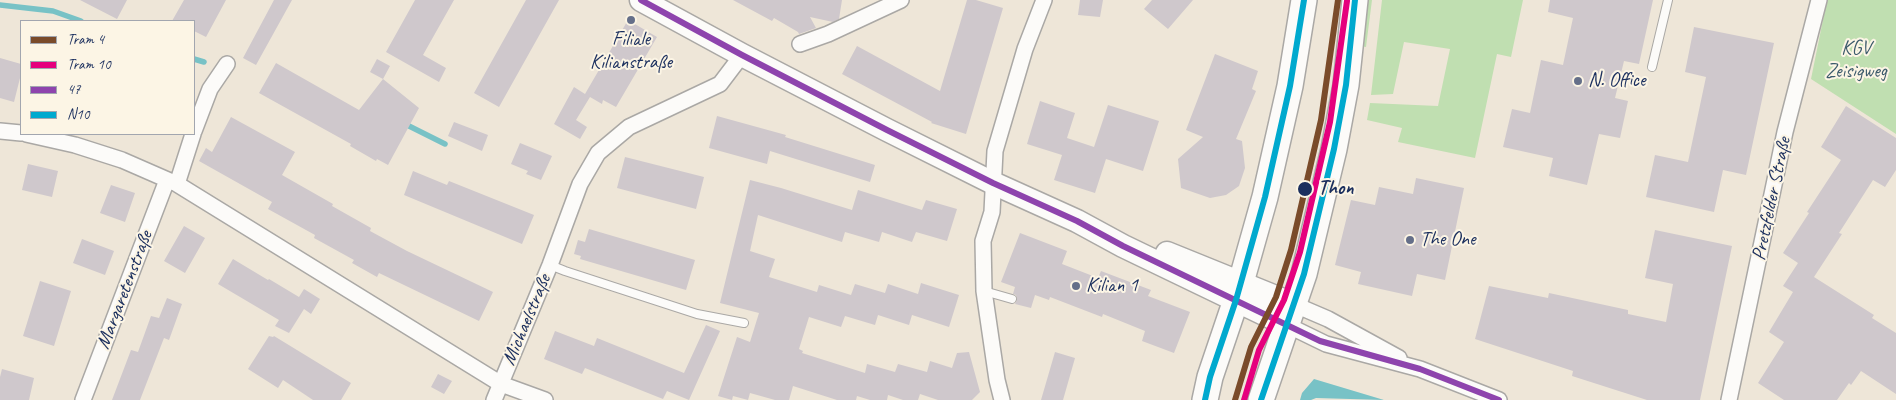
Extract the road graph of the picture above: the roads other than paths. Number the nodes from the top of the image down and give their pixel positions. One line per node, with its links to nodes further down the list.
1 (641, 0): 9 (main road)
2 (901, 0): 8 (street)
3 (1044, 0): 18 (street)
4 (1304, 0): 21 (main road)
5 (1355, 0): 23 (main road)
6 (1668, 0): 11 (lane)
7 (1819, 0): 34 (street, Pretzfelder Straße)
8 (800, 44)
9 (742, 56): 18 (main road); 19 (street, Michaelstraße)
10 (227, 64): 12 (street)
11 (1652, 66)
12 (195, 127)
13 (0, 131): 14 (street)
14 (20, 133)
15 (30, 135): 17 (street, Michaelstraße)
16 (192, 135): 17 (street)
17 (172, 182): 26 (street, Michaelstraße); 27 (street, Margaretenstraße)
18 (993, 183): 20 (street); 21 (main road)
19 (550, 265): 24 (lane); 26 (street, Michaelstraße)
20 (984, 291): 22 (lane); 30 (street)
21 (1238, 291): 23 (main road); 31 (main road)
22 (1012, 299)
23 (1290, 315): 25 (street); 25 (street); 32 (main road)
24 (744, 323)
25 (1420, 369): 33 (street)
26 (501, 384): 28 (street); 29 (street)
27 (83, 400)
28 (494, 400)
29 (546, 400)
30 (1002, 400)
31 (1205, 400)
32 (1261, 400)
33 (1499, 400)
34 (1729, 400)

